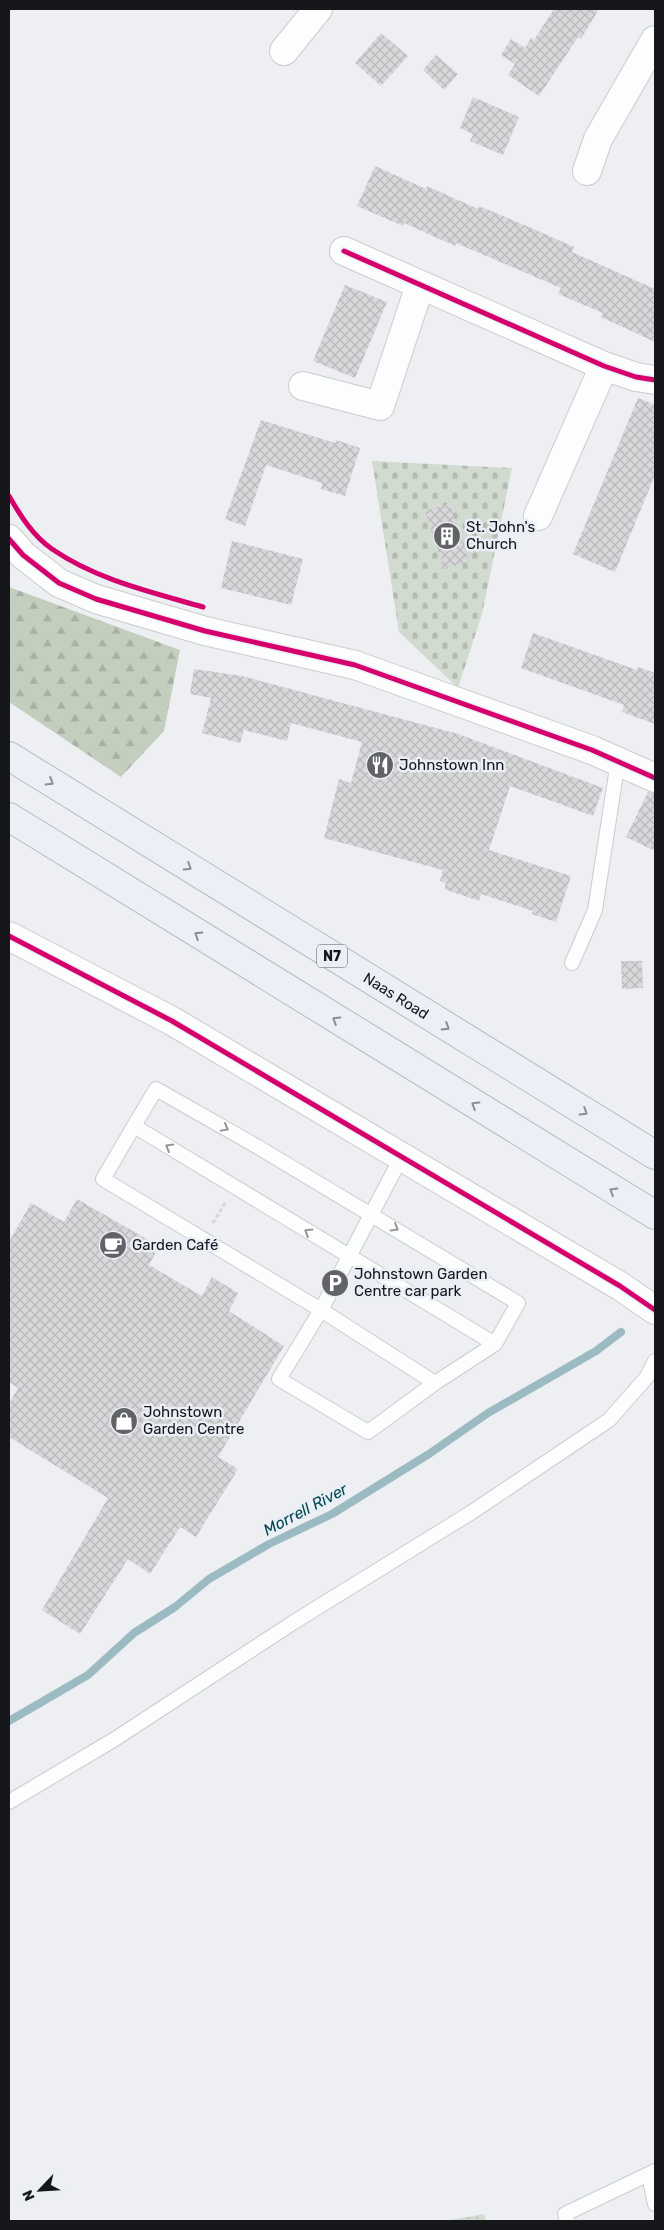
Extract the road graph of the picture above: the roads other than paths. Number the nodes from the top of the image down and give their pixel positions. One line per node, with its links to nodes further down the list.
1 (318, 9): 3 (street)
2 (655, 40): 4 (street)
3 (284, 51)
4 (587, 171)
5 (344, 251): 6 (street)
6 (420, 285): 7 (street); 9 (street)
7 (604, 366): 8 (street); 10 (street)
8 (655, 380)
9 (303, 386)
10 (538, 516)
11 (9, 539): 13 (street)
12 (9, 756): 20 (highway, Naas Road / N7, one-way to 20)
13 (618, 762): 14 (street); 17 (lane)
14 (655, 778)
15 (9, 818): 22 (highway, one-way to 15)
16 (9, 936): 19 (street)
17 (572, 963)
18 (134, 1126): 21 (lane, one-way to 21); 23 (lane, one-way to 18); 24 (lane)
19 (402, 1156): 21 (lane); 25 (street)
20 (655, 1156)
21 (371, 1214): 23 (lane); 26 (lane, one-way to 26)
22 (655, 1215)
23 (349, 1257): 24 (lane); 26 (lane)
24 (320, 1310): 28 (lane); 28 (lane)
25 (655, 1310)
26 (496, 1344): 28 (lane)
27 (655, 1362): 29 (lane)
28 (435, 1383)
29 (9, 1802)
30 (652, 2173): 31 (lane); 32 (lane)
31 (655, 2204)
32 (567, 2221)

